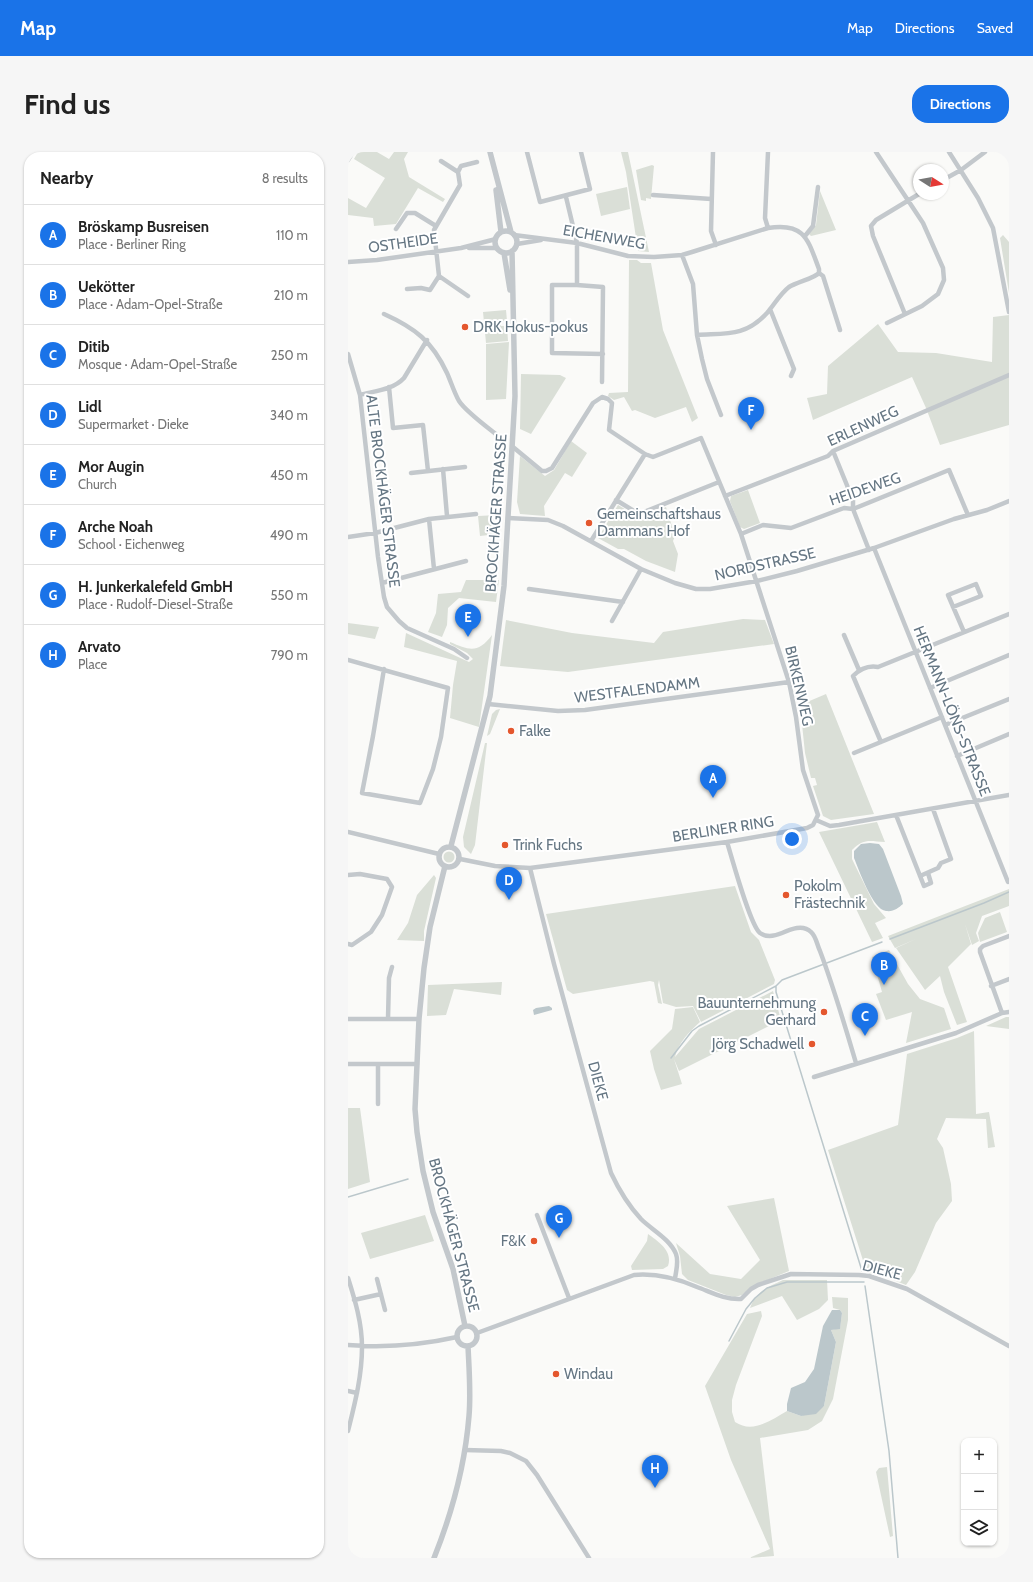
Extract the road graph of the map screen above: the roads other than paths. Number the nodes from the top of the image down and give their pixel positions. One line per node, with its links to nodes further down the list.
1 (353, 152): 10 (street)
2 (490, 152): 13 (street)
3 (528, 152): 19 (street)
4 (581, 152): 19 (street)
5 (713, 152): 21 (street)
6 (768, 152): 24 (street)
7 (876, 152): 22 (street)
8 (949, 152): 14 (street)
9 (985, 152): 14 (street)
10 (348, 160)
11 (441, 161): 15 (street)
12 (476, 162): 15 (street)
13 (494, 170): 26 (street); 27 (street)
14 (961, 170): 16 (street); 47 (street)
15 (458, 172): 23 (street)
16 (949, 177)
17 (818, 187): 28 (street)
18 (652, 195): 21 (street)
19 (566, 197): 31 (street)
20 (913, 198): 22 (street)
21 (711, 199): 33 (street)
22 (909, 200): 49 (street); 49 (street)
23 (436, 226): 25 (street); 36 (street)
24 (768, 228): 28 (street, EICHENWEG); 33 (street, EICHENWEG)
25 (396, 229)
26 (501, 232): 27 (street); 29 (street)
27 (513, 233): 30 (street, EICHENWEG); 32 (street)
28 (805, 236): 41 (street)
29 (496, 239): 34 (street, OSTHEIDE); 35 (street)
30 (545, 240): 31 (street, EICHENWEG); 32 (street, EICHENWEG)
31 (576, 243): 39 (street, EICHENWEG); 43 (street)
32 (517, 244): 37 (street)
33 (716, 245): 39 (street, EICHENWEG)
34 (461, 248): 35 (street, OSTHEIDE); 36 (street, OSTHEIDE)
35 (497, 248): 38 (street)
36 (437, 251): 40 (street, OSTHEIDE); 42 (street)
37 (512, 251): 38 (street); 50 (street, BROCKHÄGER STRASSE)
38 (504, 253): 50 (street, BROCKHÄGER STRASSE)
39 (682, 255): 53 (street)
40 (348, 262)
41 (819, 273): 46 (street); 52 (street)
42 (439, 276): 44 (street); 45 (street)
43 (577, 285): 56 (street); 56 (street)
44 (407, 289)
45 (468, 296)
46 (770, 309): 53 (street); 58 (street)
47 (1009, 312)
48 (384, 314): 54 (street)
49 (905, 314): 51 (street)
50 (514, 320): 64 (street, BROCKHÄGER STRASSE)
51 (887, 323)
52 (840, 330)
53 (696, 335): 62 (street)
54 (427, 340): 60 (street); 63 (street)
55 (348, 354): 61 (street, ALTE BROCKHÄGER STRASSE)
56 (603, 354): 59 (street)
57 (1009, 375): 65 (street, ERLENWEG)
58 (791, 376)
59 (602, 382)
60 (389, 387): 61 (street); 69 (street)
61 (360, 395): 81 (street, ALTE BROCKHÄGER STRASSE)
62 (721, 414)
63 (502, 439)
64 (513, 447): 66 (street); 79 (street, BROCKHÄGER STRASSE)
65 (833, 451): 72 (street, ERLENWEG); 75 (street, HERMANN-LÖNS-STRASSE)
66 (645, 454): 71 (street, BIRKENWEG); 73 (street)
67 (465, 467): 68 (street)
68 (443, 469): 69 (street); 78 (street)
69 (428, 471): 70 (street)
70 (411, 473)
71 (719, 482): 72 (street, BIRKENWEG); 73 (street)
72 (725, 496): 82 (street, BIRKENWEG)
73 (616, 500): 84 (street)
74 (1009, 501): 77 (street, NORDSTRASSE)
75 (853, 509): 77 (street, HEIDEWEG); 82 (street, HEIDEWEG); 85 (street, HERMANN-LÖNS-STRASSE)
76 (476, 514): 78 (street)
77 (968, 515): 85 (street, NORDSTRASSE)
78 (447, 516): 80 (street)
79 (508, 518): 84 (street, NORDSTRASSE); 107 (street, BROCKHÄGER STRASSE)
80 (429, 519): 81 (street); 88 (street)
81 (375, 533): 83 (street); 90 (street, ALTE BROCKHÄGER STRASSE)
82 (741, 534): 89 (street, BIRKENWEG)
83 (348, 536)
84 (591, 541): 87 (street, NORDSTRASSE)
85 (872, 549): 89 (street, NORDSTRASSE); 98 (street, HERMANN-LÖNS-STRASSE)
86 (466, 561): 88 (street)
87 (641, 569): 89 (street, NORDSTRASSE); 92 (street)
88 (434, 570): 90 (street)
89 (757, 582): 104 (street, BIRKENWEG)
90 (382, 583): 100 (street, ALTE BROCKHÄGER STRASSE)
91 (529, 589): 92 (street)
92 (623, 602): 95 (street)
93 (953, 607): 93 (street); 96 (street)
94 (1009, 614): 96 (street)
95 (612, 621)
96 (964, 632): 98 (street)
97 (844, 635): 103 (street)
98 (915, 652): 103 (street); 105 (street, HERMANN-LÖNS-STRASSE)
99 (1009, 655): 105 (street)
100 (467, 658)
101 (348, 660): 102 (street)
102 (384, 669): 102 (street)
103 (859, 670): 111 (street)
104 (789, 682): 107 (street, WESTFALENDAMM); 118 (street, BIRKENWEG)
105 (930, 688): 108 (street, HERMANN-LÖNS-STRASSE)
106 (1009, 699): 109 (street)
107 (488, 704): 121 (street, BROCKHÄGER STRASSE)
108 (942, 717): 109 (street, HERMANN-LÖNS-STRASSE); 111 (street)
109 (945, 725): 113 (street, HERMANN-LÖNS-STRASSE)
110 (1009, 734): 113 (street)
111 (881, 742): 112 (street)
112 (854, 753)
113 (957, 756): 115 (street, HERMANN-LÖNS-STRASSE)
114 (1009, 795): 115 (street)
115 (975, 801): 116 (street); 129 (street, HERMANN-LÖNS-STRASSE)
116 (932, 809): 117 (street); 126 (street)
117 (896, 815): 118 (street); 128 (street)
118 (816, 820): 120 (street, BERLINER RING)
119 (348, 832): 122 (street)
120 (727, 842): 125 (street, BERLINER RING); 143 (street)
121 (451, 846): 122 (street); 123 (street)
122 (439, 854): 124 (street)
123 (460, 859): 124 (street); 125 (street, BERLINER RING)
124 (445, 866): 139 (street, BROCKHÄGER STRASSE)
125 (530, 868): 148 (street, DIEKE)
126 (928, 873): 128 (street); 128 (street)
127 (348, 875): 131 (street)
128 (920, 876)
129 (1008, 882)
130 (1009, 936): 134 (street)
131 (348, 944)
132 (392, 967): 138 (street)
133 (1009, 979): 134 (street)
134 (992, 986): 136 (street)
135 (1009, 1012): 136 (street)
136 (1002, 1013): 143 (street)
137 (348, 1019): 138 (street)
138 (388, 1019): 139 (street)
139 (418, 1019): 142 (street, BROCKHÄGER STRASSE)
140 (348, 1064): 141 (street)
141 (378, 1064): 142 (street); 145 (street)
142 (417, 1064): 154 (street, BROCKHÄGER STRASSE)
143 (856, 1064): 144 (street)
144 (814, 1077)
145 (378, 1104)
146 (537, 1215): 151 (street)
147 (348, 1278): 152 (street)
148 (675, 1278): 151 (street); 160 (street, DIEKE)
149 (378, 1279): 150 (street)
150 (381, 1294): 152 (street); 153 (street)
151 (569, 1298): 155 (street)
152 (354, 1300): 158 (street)
153 (385, 1310)
154 (465, 1326): 155 (street); 156 (street)
155 (477, 1333): 159 (street)
156 (457, 1337): 158 (street); 159 (street)
157 (348, 1345): 158 (street)
158 (362, 1346): 162 (street)
159 (468, 1346): 164 (street)
160 (1009, 1346)
161 (348, 1391): 162 (street)
162 (356, 1393): 163 (street)
163 (348, 1431)
164 (465, 1450): 165 (street); 166 (street)
165 (434, 1558)
166 (589, 1558)

